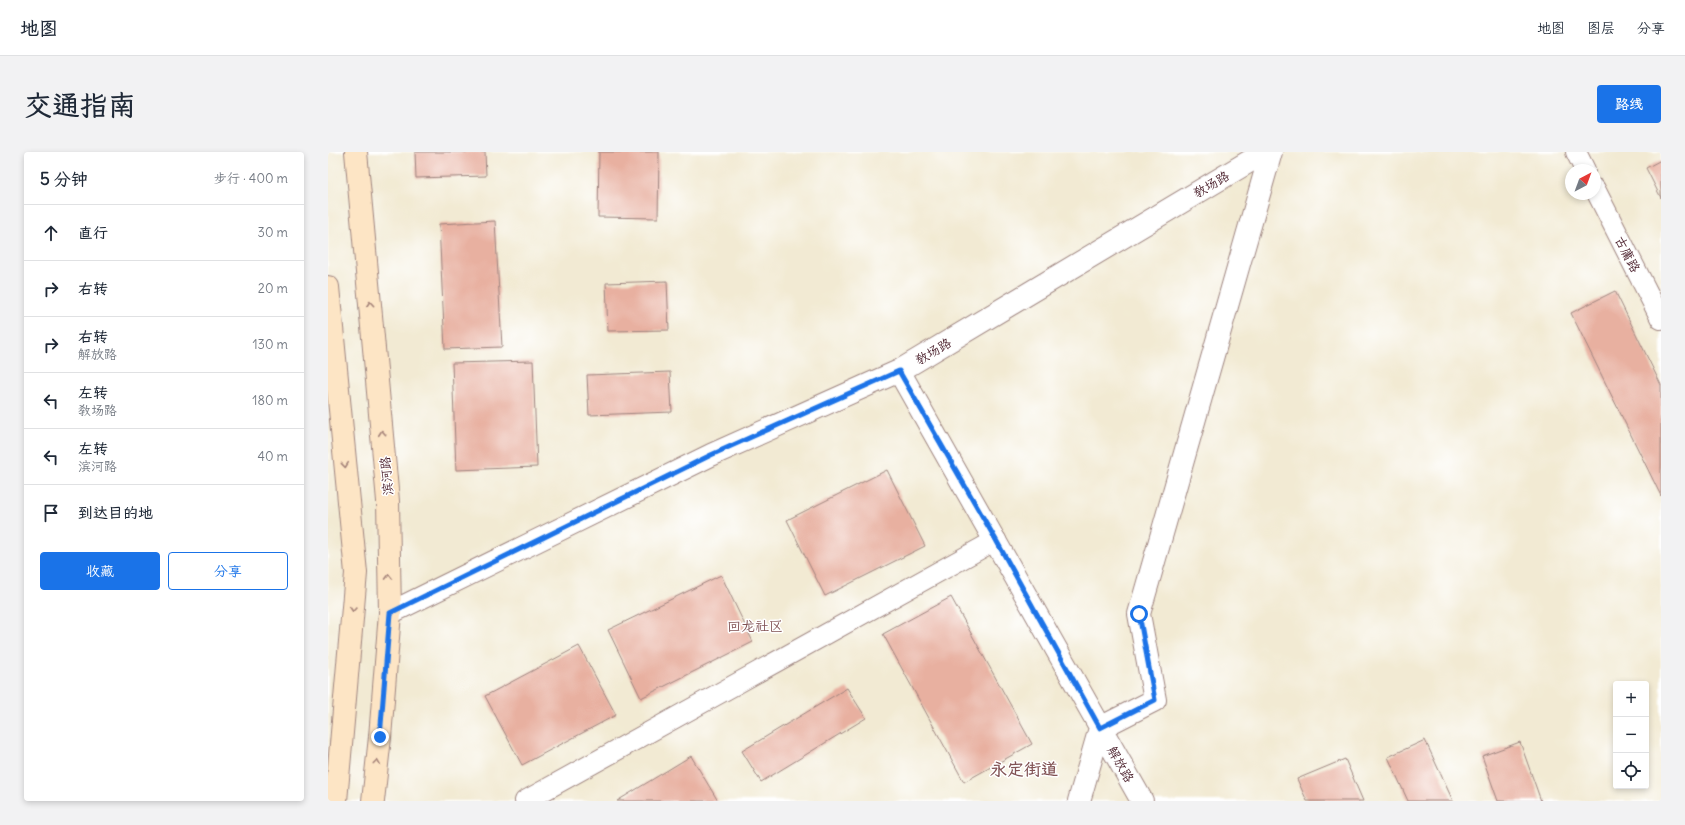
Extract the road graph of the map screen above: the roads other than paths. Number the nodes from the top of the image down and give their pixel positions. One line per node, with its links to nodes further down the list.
1 (356, 152): 11 (main road, 滨河路, one-way to 1)
2 (1265, 152): 9 (street, 教场路)
3 (1271, 152): 12 (street)
4 (1576, 152): 5 (street)
5 (1582, 164)
6 (1601, 200): 8 (street, 古庸路)
7 (328, 287): 13 (main road, one-way to 13)
8 (1661, 318)
9 (899, 371): 10 (street, 解放路); 11 (street, 教场路)
10 (996, 540): 12 (street, 解放路); 15 (street)
11 (390, 613): 14 (main road, 滨河路, one-way to 11)
12 (1100, 728): 16 (street); 17 (street, 解放路)
13 (336, 801)
14 (373, 801)
15 (525, 801)
16 (1079, 801)
17 (1142, 801)

